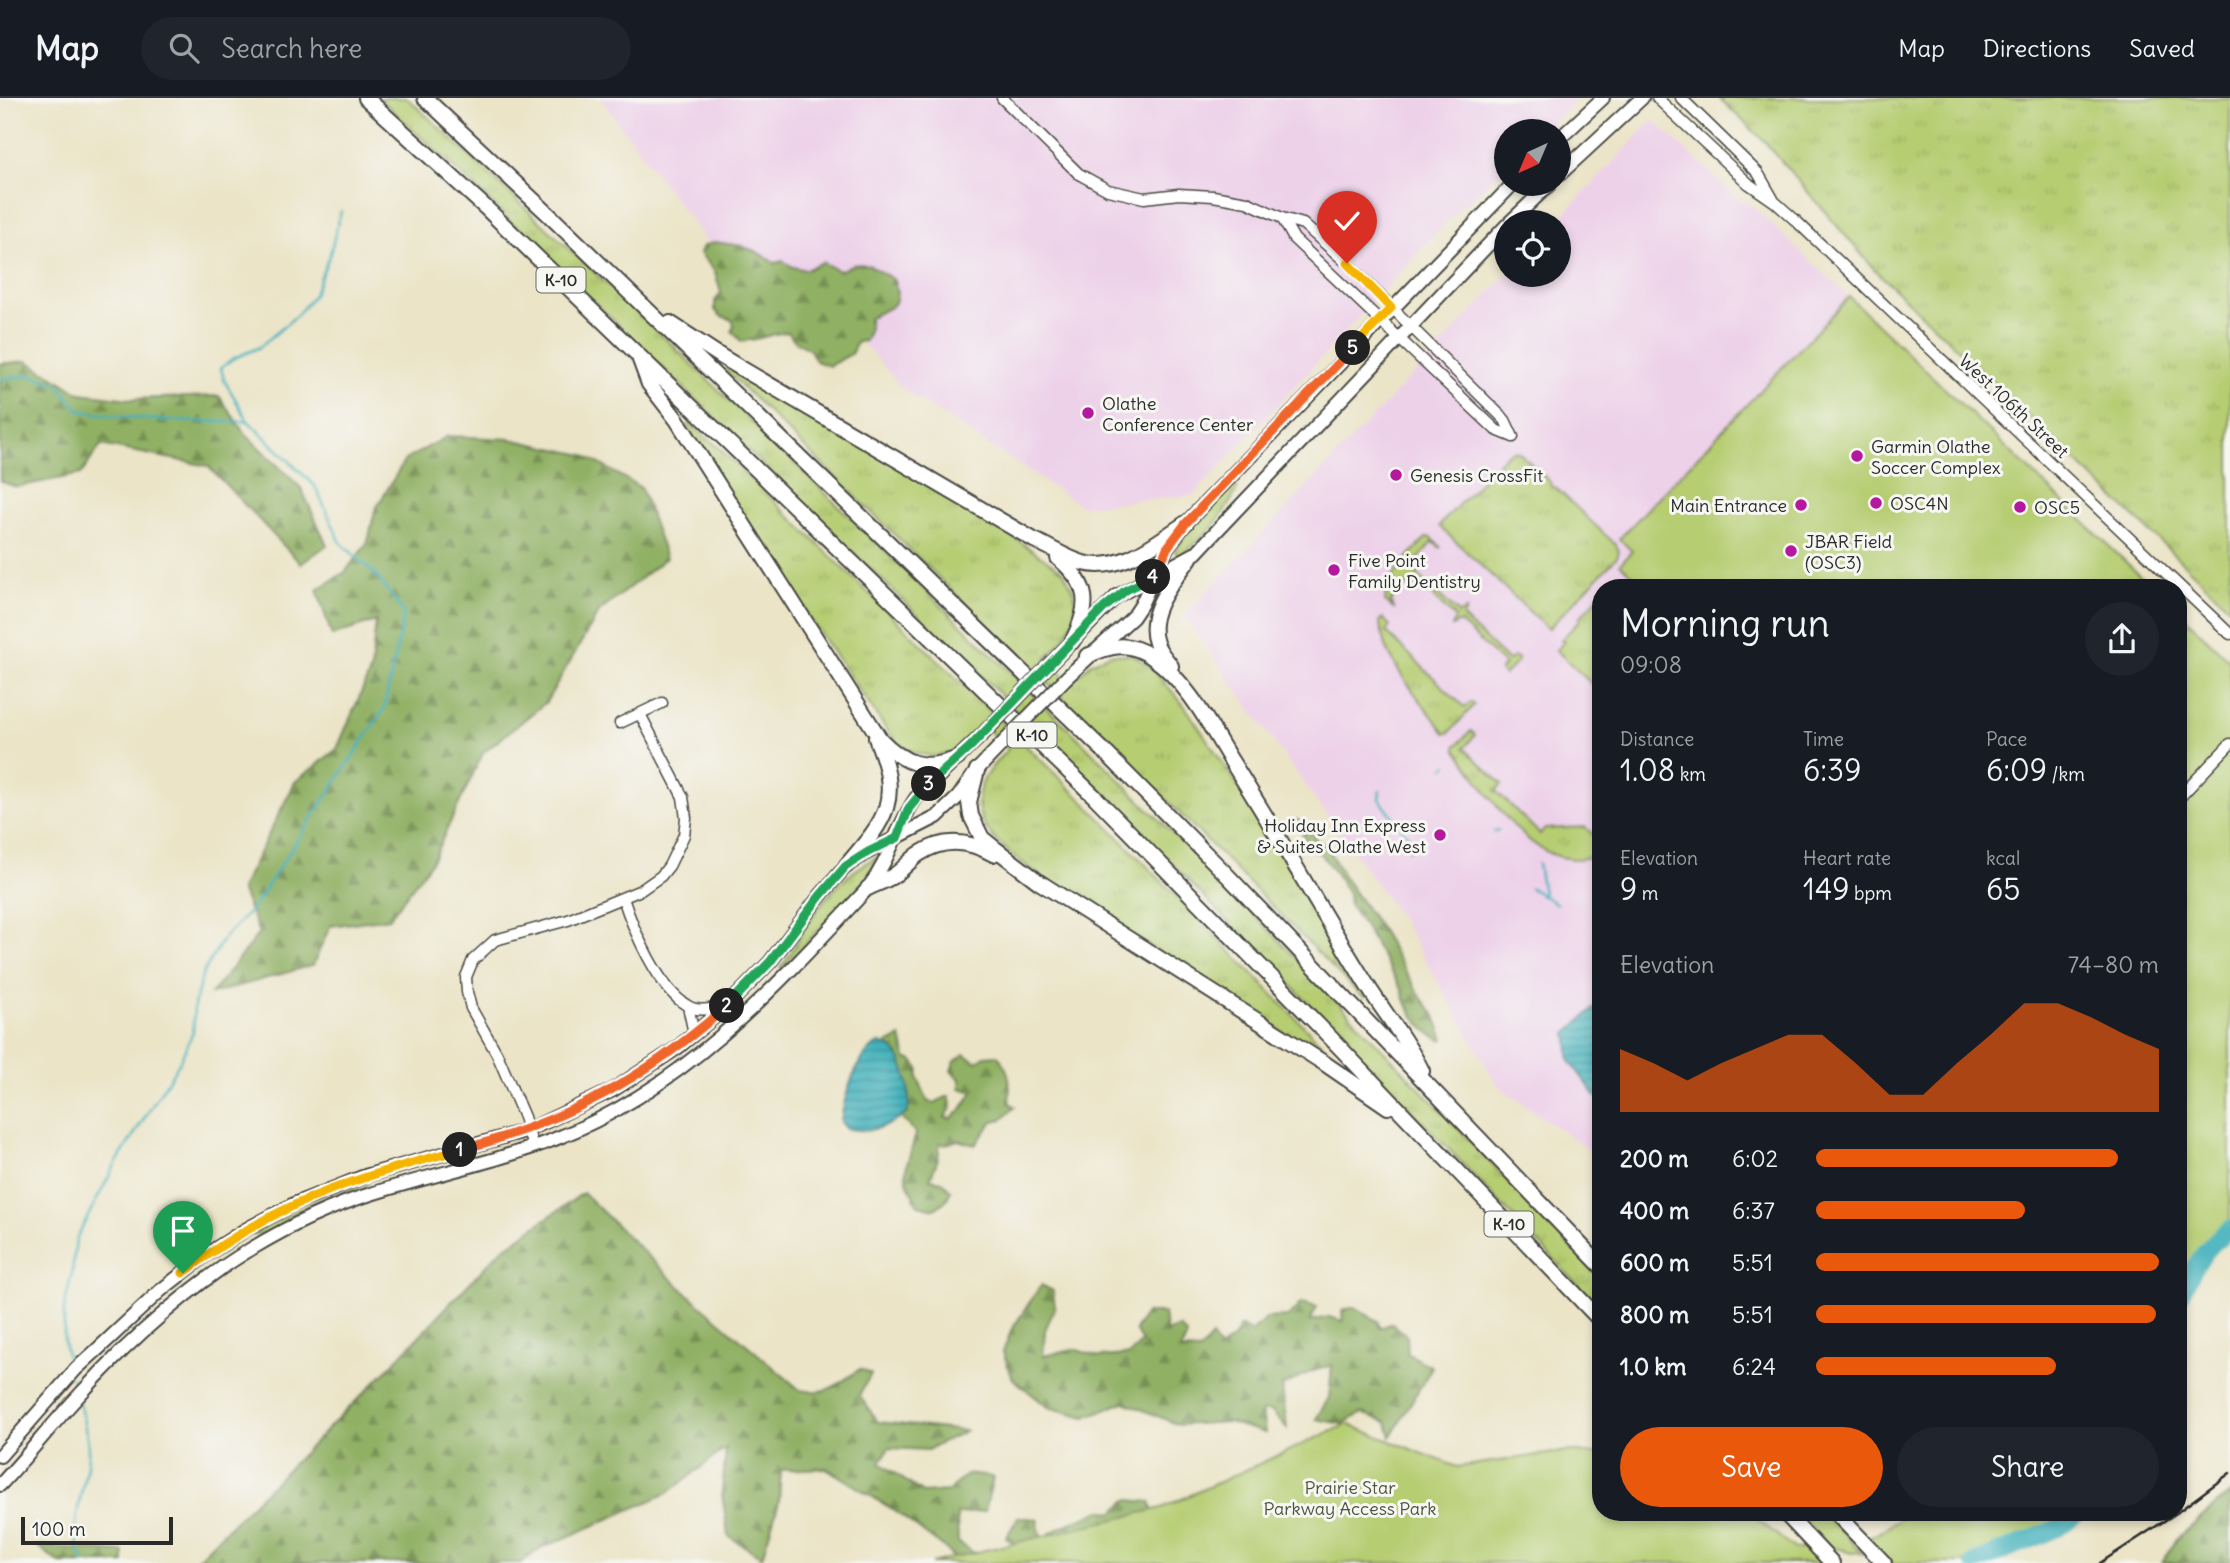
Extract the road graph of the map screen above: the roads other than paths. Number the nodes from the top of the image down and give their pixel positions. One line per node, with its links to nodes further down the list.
1 (366, 98): 21 (highway, K-10)
2 (425, 98): 17 (highway, K-10)
3 (1002, 98): 14 (street)
4 (1603, 98): 8 (main road)
5 (1642, 98): 9 (main road)
6 (1657, 98): 12 (street, West 106th Street)
7 (1681, 98): 12 (street, West 106th Street)
8 (1572, 127)
9 (1572, 163)
10 (1501, 196): 16 (main road)
11 (1537, 196): 13 (main road)
12 (1775, 202): 26 (street, West 106th Street)
13 (1523, 210)
14 (1282, 218): 16 (street); 18 (street)
15 (1494, 239): 19 (main road)
16 (1391, 308): 18 (main road); 19 (street)
17 (648, 310): 23 (highway); 50 (highway, K-10)
18 (1379, 320): 20 (street); 22 (main road)
19 (1411, 328): 20 (main road); 20 (street)
20 (1399, 340): 24 (main road)
21 (638, 353): 34 (highway); 51 (highway, K-10)
22 (1186, 523): 23 (highway); 25 (main road)
23 (1034, 540): 29 (highway)
24 (1190, 558): 25 (main road); 31 (highway)
25 (1156, 575): 29 (main road); 30 (main road)
26 (2172, 579)
27 (2187, 593): 28 (street, West 106th Street)
28 (2230, 634)
29 (1072, 642): 37 (main road, bridge)
30 (1087, 656): 31 (highway); 38 (main road, bridge)
31 (1176, 677): 50 (highway)
32 (662, 703): 33 (street)
33 (640, 714): 35 (street); 44 (street)
34 (865, 719): 37 (highway); 41 (highway)
35 (620, 723)
36 (2230, 744): 39 (street)
37 (958, 758): 40 (main road)
38 (977, 770): 40 (main road); 42 (highway)
39 (2187, 790)
40 (897, 838): 41 (main road); 43 (main road)
41 (846, 866): 46 (main road)
42 (1039, 882): 43 (highway); 51 (highway)
43 (868, 888): 49 (main road)
44 (623, 898): 45 (street); 52 (street)
45 (688, 1006): 46 (street); 48 (street)
46 (727, 1006): 47 (main road)
47 (711, 1020): 48 (main road); 49 (main road)
48 (691, 1037): 52 (main road)
49 (713, 1045): 53 (main road)
50 (1429, 1085): 55 (highway, K-10)
51 (1416, 1127): 57 (highway, K-10)
52 (528, 1130): 53 (street); 54 (main road)
53 (533, 1147): 56 (main road)
54 (226, 1241): 56 (main road); 58 (main road)
55 (1592, 1257)
56 (237, 1258): 59 (main road)
57 (1592, 1312)
58 (0, 1456)
59 (0, 1485)
60 (1792, 1521): 62 (highway)
61 (1843, 1521): 63 (highway)
62 (1829, 1560)
63 (1884, 1563)

